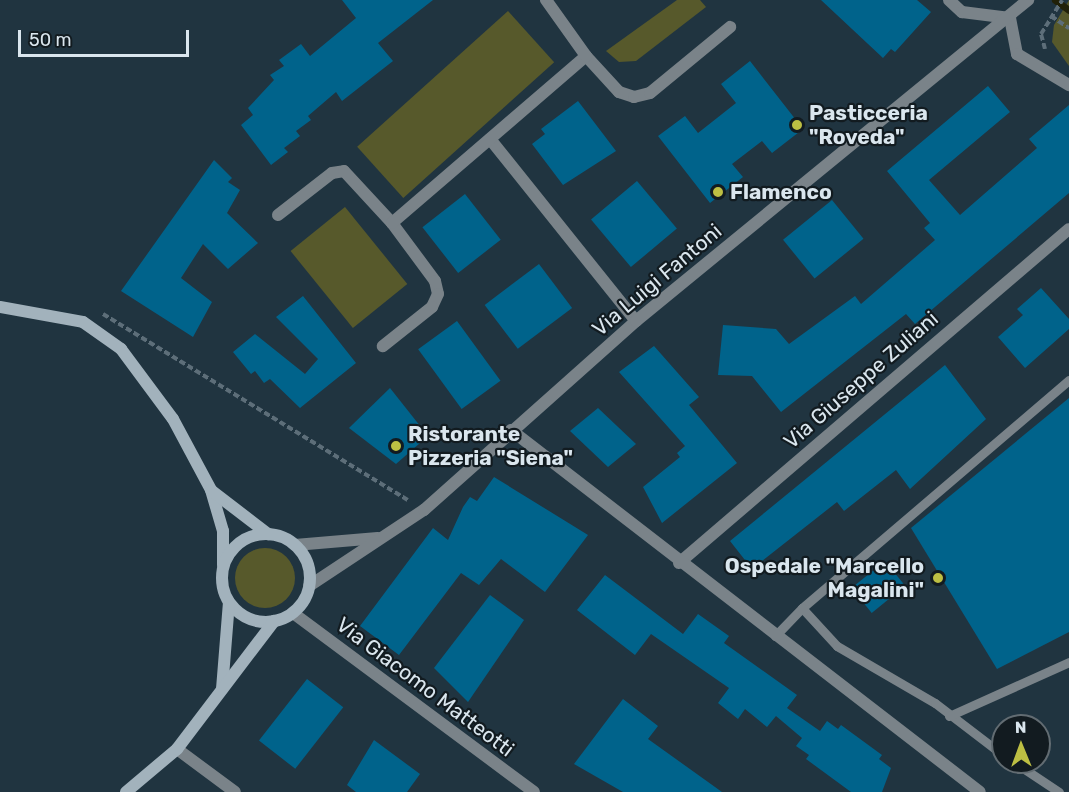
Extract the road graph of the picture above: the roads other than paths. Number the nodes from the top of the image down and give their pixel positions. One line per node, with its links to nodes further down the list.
1 (546, 0): 6 (street)
2 (949, 0): 4 (street)
3 (1028, 0): 4 (street, Via Luigi Fantoni)
4 (1010, 18): 7 (street); 13 (street, Via Luigi Fantoni)
5 (730, 27): 6 (street)
6 (586, 56): 8 (street)
7 (1069, 85)
8 (490, 139): 10 (street); 13 (street)
9 (278, 215): 10 (street)
10 (392, 223): 14 (street)
11 (1069, 229): 21 (street, Via Giuseppe Zuliani)
12 (0, 307): 17 (main road)
13 (636, 321): 16 (street, Via Luigi Fantoni)
14 (383, 346)
15 (1069, 380): 25 (lane)
16 (511, 430): 19 (street, Via Luigi Fantoni); 21 (street)
17 (211, 490): 18 (main road, Via Luigi Fantoni); 22 (main road)
18 (268, 534): 20 (main road, Via Luigi Fantoni); 22 (main road)
19 (382, 538): 20 (street, Via Luigi Fantoni); 23 (street)
20 (295, 544): 23 (main road)
21 (679, 563): 28 (street)
22 (223, 565): 24 (main road)
23 (309, 586): 26 (main road)
24 (229, 602): 27 (main road); 30 (main road)
25 (802, 608): 28 (lane); 31 (lane)
26 (293, 613): 27 (main road); 37 (street, Via Giacomo Matteotti)
27 (274, 621): 30 (main road)
28 (775, 636): 38 (street)
29 (1069, 662): 31 (lane)
30 (221, 693): 33 (main road)
31 (949, 716): 32 (lane)
32 (991, 746)
33 (177, 749): 35 (main road); 36 (street)
34 (1032, 774): 39 (lane)
35 (126, 792)
36 (235, 792)
37 (534, 792)
38 (980, 792)
39 (1059, 792)

